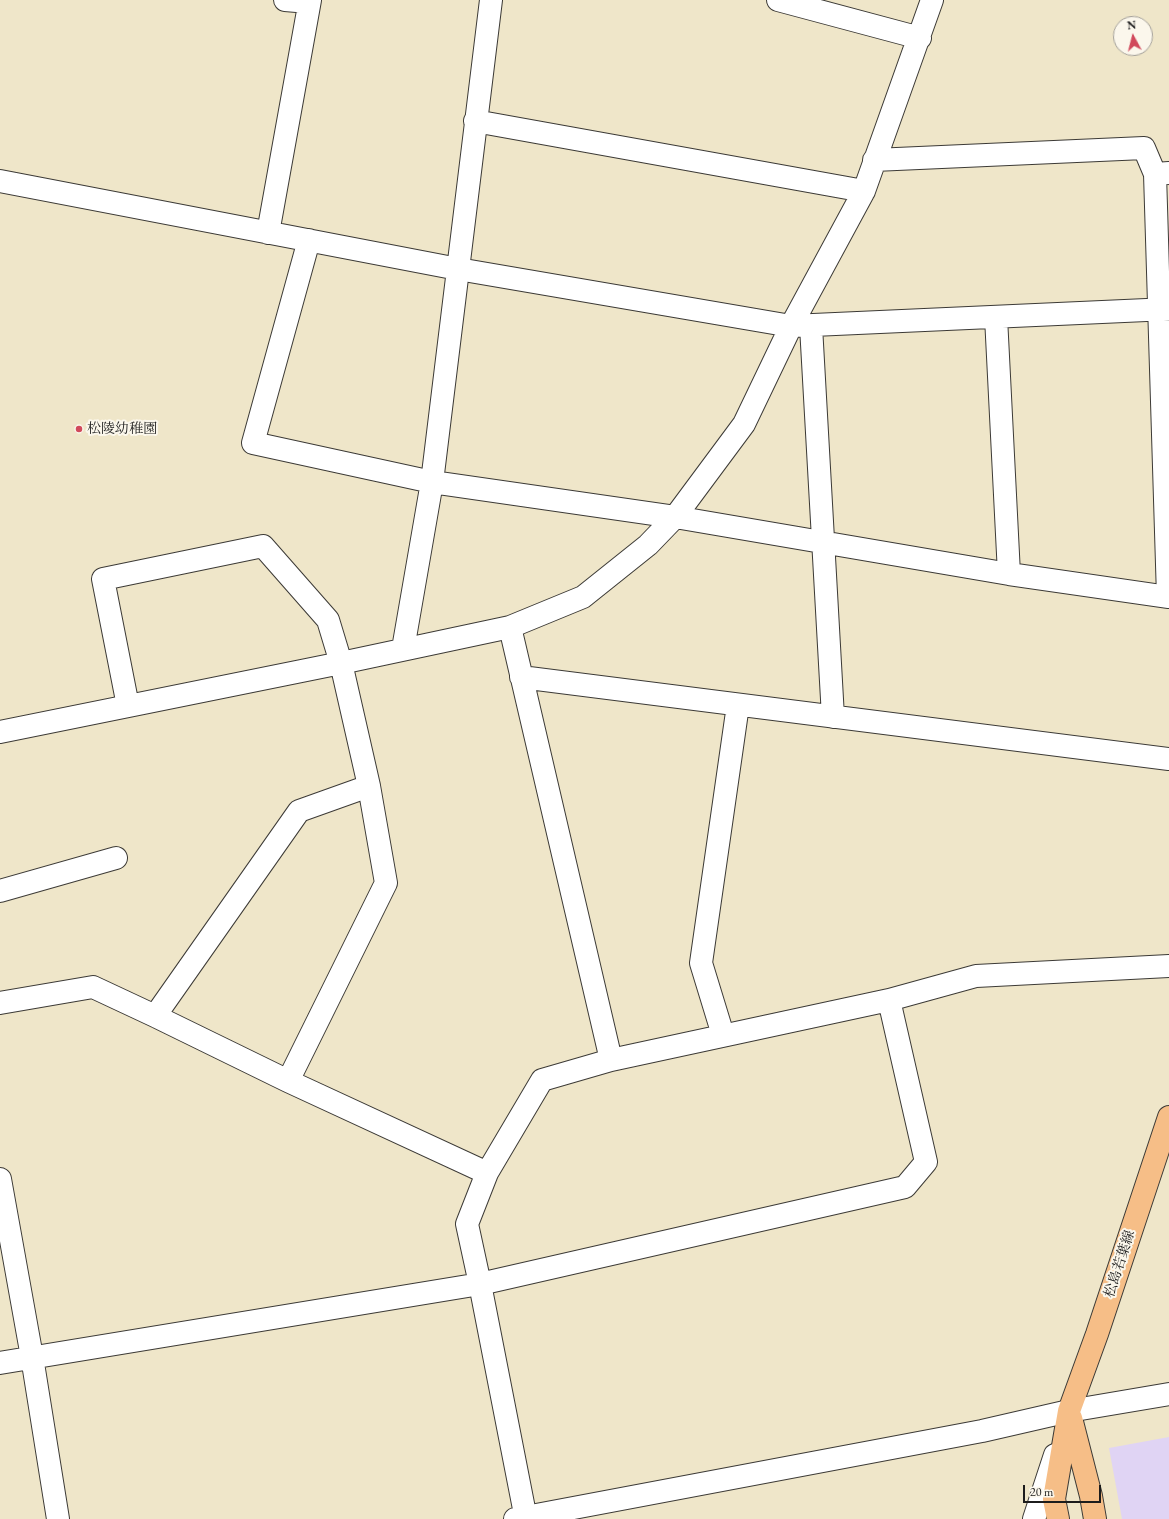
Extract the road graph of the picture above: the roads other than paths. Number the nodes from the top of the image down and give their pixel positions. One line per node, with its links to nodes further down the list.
1 (285, 0): 5 (street)
2 (491, 0): 7 (street)
3 (778, 0): 6 (street)
4 (932, 0): 6 (street)
5 (310, 1): 12 (street)
6 (920, 38): 8 (street)
7 (475, 121): 11 (street); 14 (street)
8 (874, 160): 9 (street); 11 (street)
9 (1162, 173): 15 (street)
10 (0, 182): 12 (street)
11 (864, 190): 17 (street)
12 (268, 233): 13 (street)
13 (309, 240): 14 (street); 18 (street)
14 (458, 269): 17 (street); 18 (street)
15 (1164, 310): 16 (street); 22 (street)
16 (996, 317): 17 (street); 21 (street)
17 (801, 326): 19 (street); 20 (street)
18 (432, 482): 19 (street); 24 (street)
19 (674, 517): 20 (street); 23 (street)
20 (823, 542): 21 (street); 29 (street)
21 (1009, 574): 22 (street)
22 (1168, 597)
23 (510, 627): 24 (street); 26 (street)
24 (403, 649): 25 (street)
25 (341, 663): 28 (street); 28 (street); 32 (street)
26 (521, 677): 27 (street); 40 (street)
27 (738, 705): 29 (street); 39 (street)
28 (128, 706): 30 (street)
29 (833, 717): 31 (street)
30 (0, 732)
31 (1169, 759)
32 (369, 786): 38 (street); 41 (street)
33 (116, 858): 34 (street)
34 (0, 891)
35 (1169, 966): 36 (street)
36 (889, 1000): 39 (street); 45 (street)
37 (0, 1003): 38 (street)
38 (155, 1016): 41 (street)
39 (724, 1035): 40 (street)
40 (611, 1060): 43 (street)
41 (288, 1081): 43 (street)
42 (1169, 1116): 49 (main road, 松島若葉線)
43 (487, 1173): 45 (street)
44 (0, 1179): 46 (street)
45 (480, 1284): 46 (street); 50 (street)
46 (32, 1357): 47 (street); 51 (street)
47 (0, 1363)
48 (1169, 1394): 49 (street)
49 (1069, 1411): 50 (street); 52 (street); 53 (main road, 松島若葉線); 54 (main road)
50 (522, 1518)
51 (58, 1519)
52 (1034, 1519)
53 (1058, 1519)
54 (1095, 1519)

